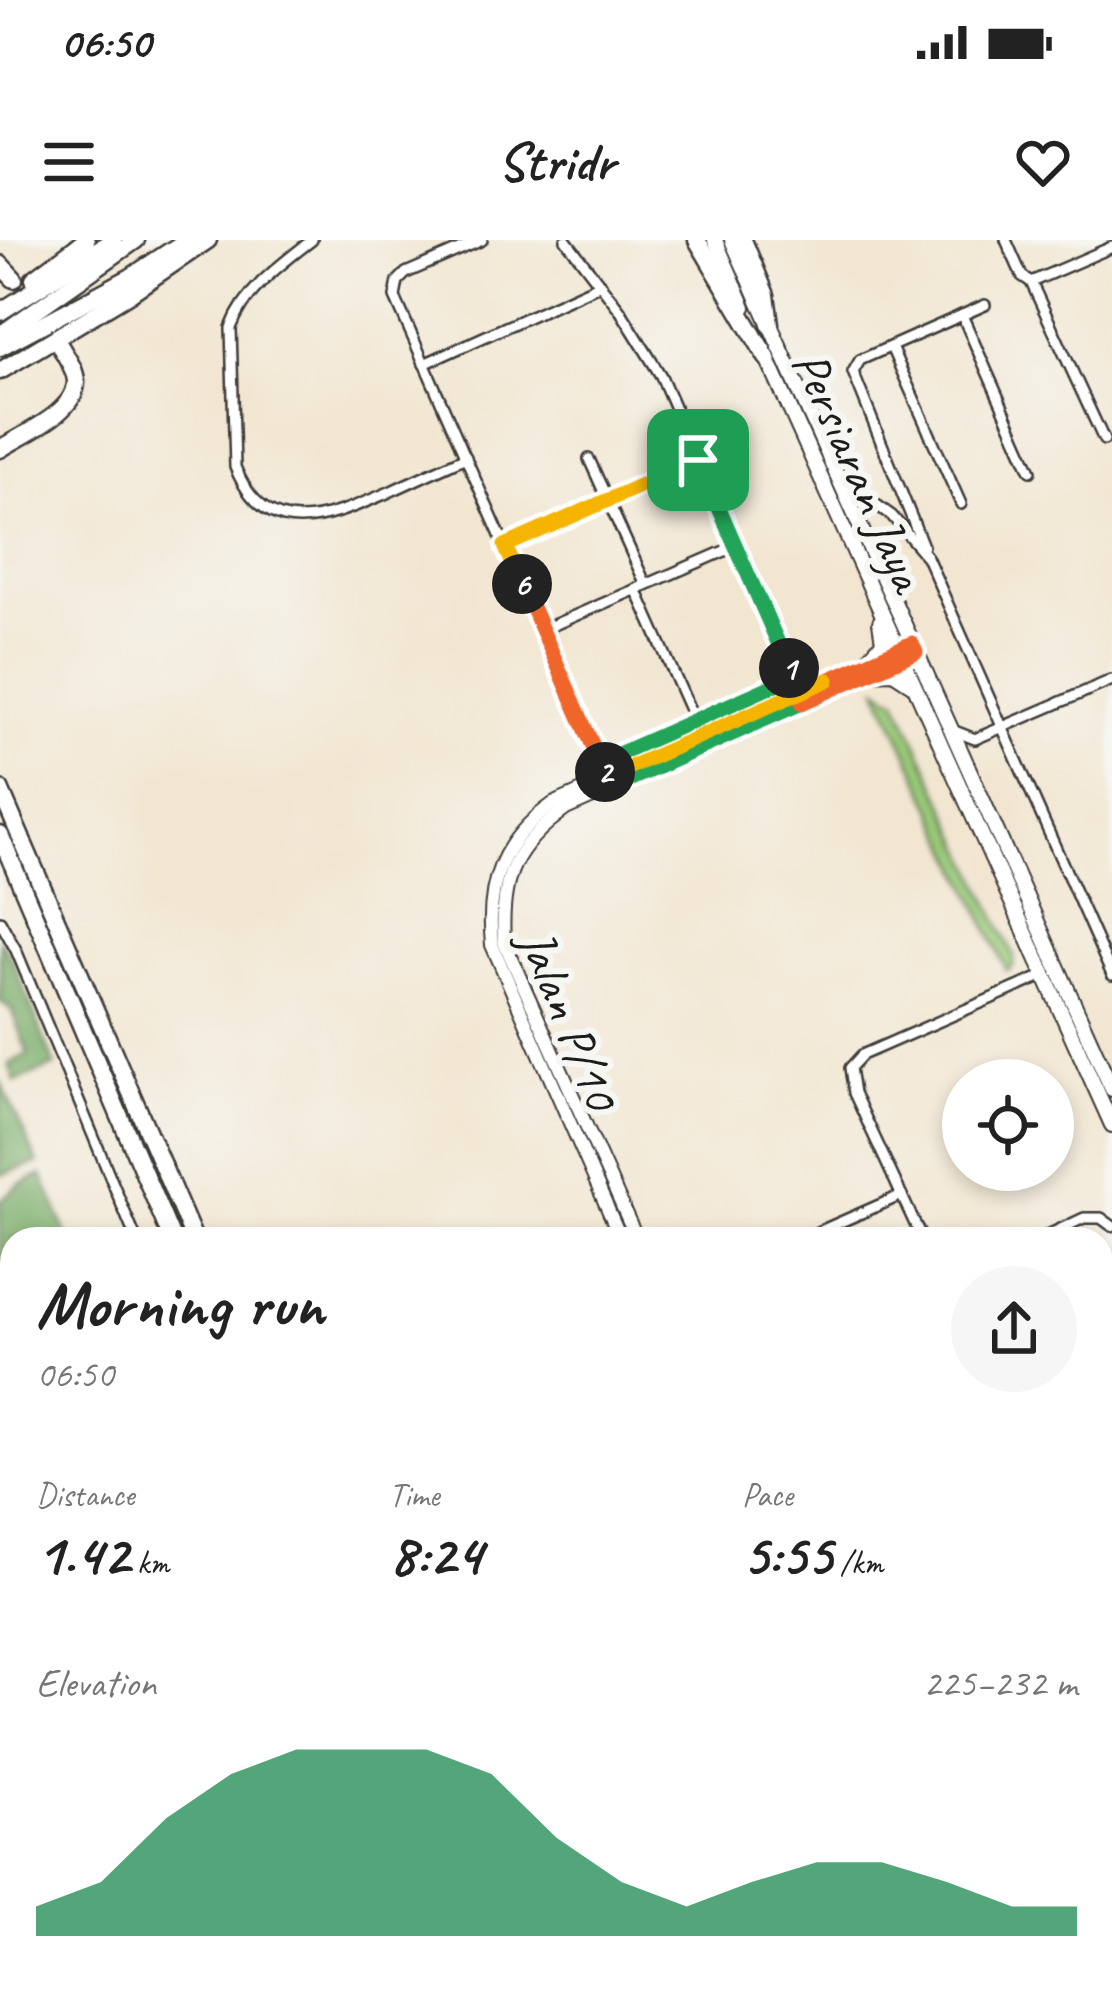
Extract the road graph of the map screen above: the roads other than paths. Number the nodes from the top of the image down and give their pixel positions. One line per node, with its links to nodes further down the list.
1 (86, 240): 20 (highway)
2 (113, 240): 20 (highway)
3 (136, 240): 23 (highway)
4 (187, 240): 24 (highway)
5 (208, 240): 29 (highway)
6 (311, 240): 32 (street)
7 (482, 240): 28 (street)
8 (566, 240): 18 (street)
9 (698, 240): 27 (highway)
10 (715, 240): 27 (main road, Persiaran Jaya)
11 (732, 240): 22 (main road, Persiaran Jaya)
12 (743, 240): 22 (highway)
13 (1006, 240): 17 (street)
14 (1112, 247): 17 (street)
15 (0, 265): 16 (highway)
16 (14, 279)
17 (1030, 282): 30 (street)
18 (601, 284): 28 (street); 34 (street)
19 (985, 305): 21 (street)
20 (0, 311)
21 (962, 315): 26 (street); 35 (street)
22 (770, 325): 36 (main road, Persiaran Jaya)
23 (0, 335)
24 (0, 346)
25 (60, 346): 31 (highway)
26 (891, 347): 37 (street); 39 (street)
27 (767, 358): 44 (main road, Persiaran Jaya)
28 (424, 364): 32 (street)
29 (0, 371)
30 (1104, 440)
31 (0, 448)
32 (466, 458): 41 (street)
33 (589, 459): 38 (street)
34 (698, 460): 38 (street); 42 (street)
35 (1031, 471)
36 (839, 478): 40 (street); 47 (main road, Persiaran Jaya)
37 (899, 485): 40 (street); 43 (street)
38 (608, 502): 41 (street); 45 (street)
39 (961, 504)
40 (879, 505): 43 (street)
41 (505, 546): 46 (street)
42 (736, 546): 45 (street); 51 (street)
43 (927, 556): 52 (street)
44 (856, 557): 47 (main road, Persiaran Jaya); 48 (main road)
45 (641, 587): 46 (street); 51 (street)
46 (542, 630): 55 (street)
47 (908, 651): 48 (street, Jalan P/10); 50 (main road, Persiaran Jaya); 53 (main road, Persiaran Jaya)
48 (867, 668): 50 (main road); 57 (street, Jalan P/10)
49 (1112, 680): 52 (street)
50 (920, 694): 61 (main road, Persiaran Jaya)
51 (695, 721): 55 (street)
52 (1002, 727): 54 (street); 62 (street)
53 (951, 729): 54 (street); 56 (main road, Persiaran Jaya)
54 (975, 739): 56 (street)
55 (600, 762): 57 (street)
56 (968, 766): 63 (main road, Persiaran Jaya)
57 (609, 783): 70 (street, Jalan P/10); 71 (street, Jalan P/10)
58 (0, 789): 69 (highway)
59 (0, 835): 68 (highway)
60 (0, 922): 67 (street)
61 (1045, 975): 64 (main road, Persiaran Jaya); 65 (street)
62 (1112, 975)
63 (1112, 1089)
64 (1112, 1125)
65 (902, 1195): 72 (street); 73 (street)
66 (1112, 1226): 74 (street)
67 (131, 1227)
68 (167, 1227)
69 (189, 1227)
70 (615, 1227)
71 (632, 1227)
72 (829, 1227)
73 (917, 1227)
74 (1066, 1227)

